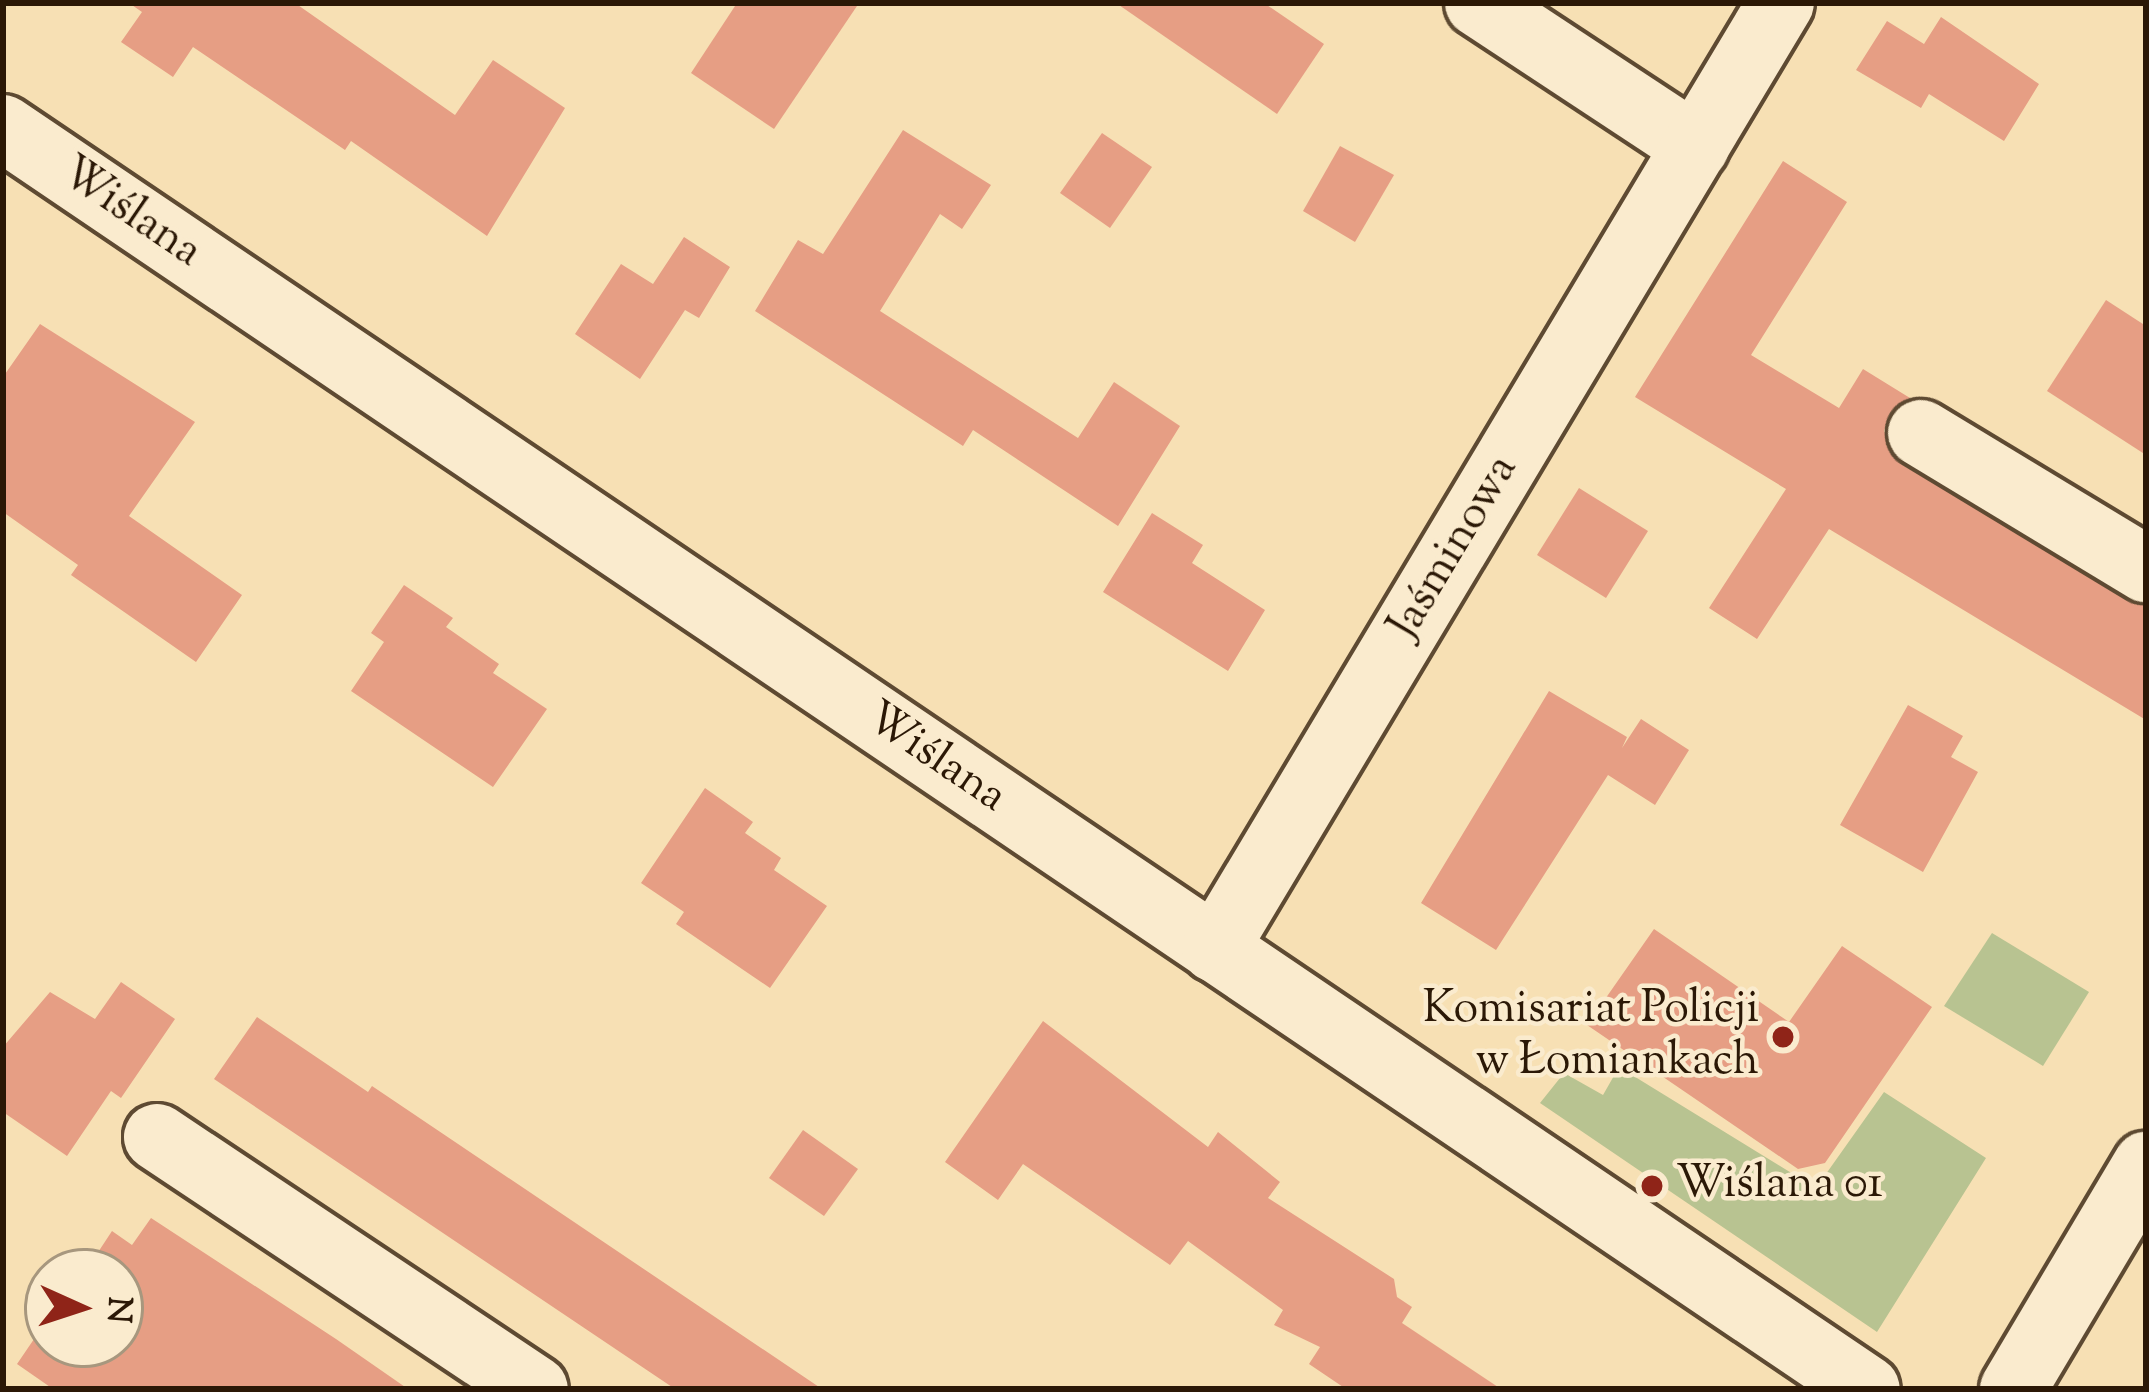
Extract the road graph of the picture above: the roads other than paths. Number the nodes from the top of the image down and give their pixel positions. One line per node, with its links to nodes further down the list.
1 (1478, 3): 4 (street)
2 (1780, 3): 4 (street, Jaśminowa)
3 (3, 128): 7 (street, Wiślana)
4 (1696, 147): 7 (street, Jaśminowa)
5 (1921, 433): 6 (street)
6 (2146, 569)
7 (1215, 949): 11 (street, Wiślana)
8 (157, 1137): 10 (street)
9 (2146, 1165): 12 (street)
10 (535, 1389)
11 (1867, 1389)
12 (2013, 1389)

